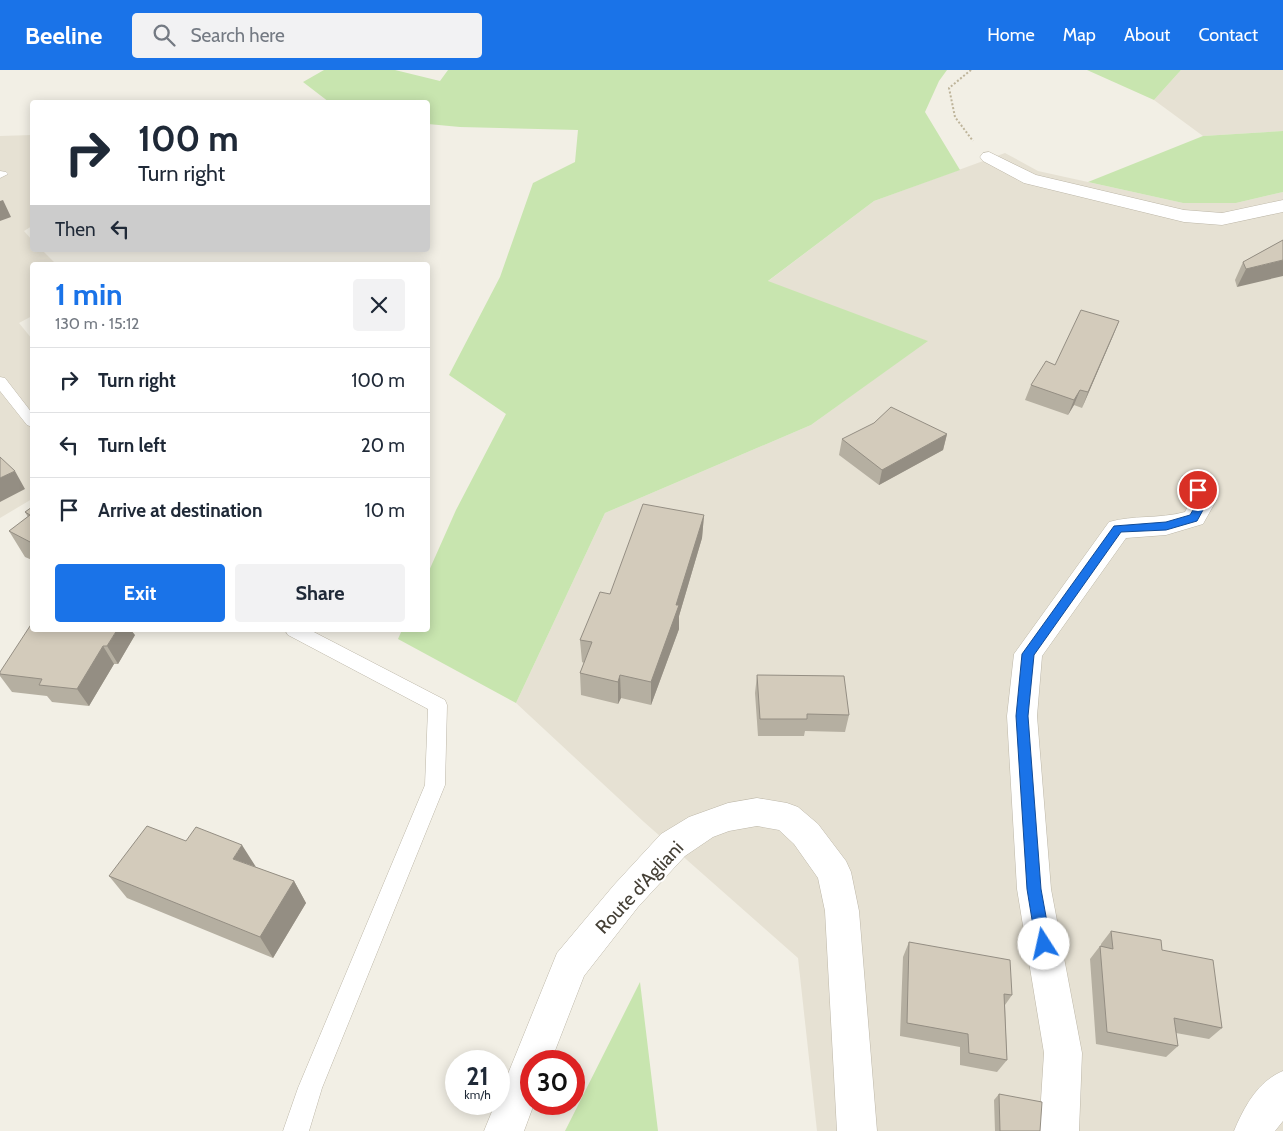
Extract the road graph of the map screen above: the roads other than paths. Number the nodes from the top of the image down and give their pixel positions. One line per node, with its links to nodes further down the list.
1 (989, 157): 2 (street)
2 (1283, 206)
3 (0, 381): 4 (lane)
4 (30, 419)
5 (1191, 482): 13 (street)
6 (298, 632): 10 (lane)
7 (537, 1050): 12 (street, Route d'Agliani)
8 (1283, 1090): 14 (street)
9 (520, 1092): 11 (street, Route d'Agliani)
10 (296, 1131)
11 (504, 1131)
12 (857, 1131)
13 (1059, 1131)
14 (1254, 1131)

